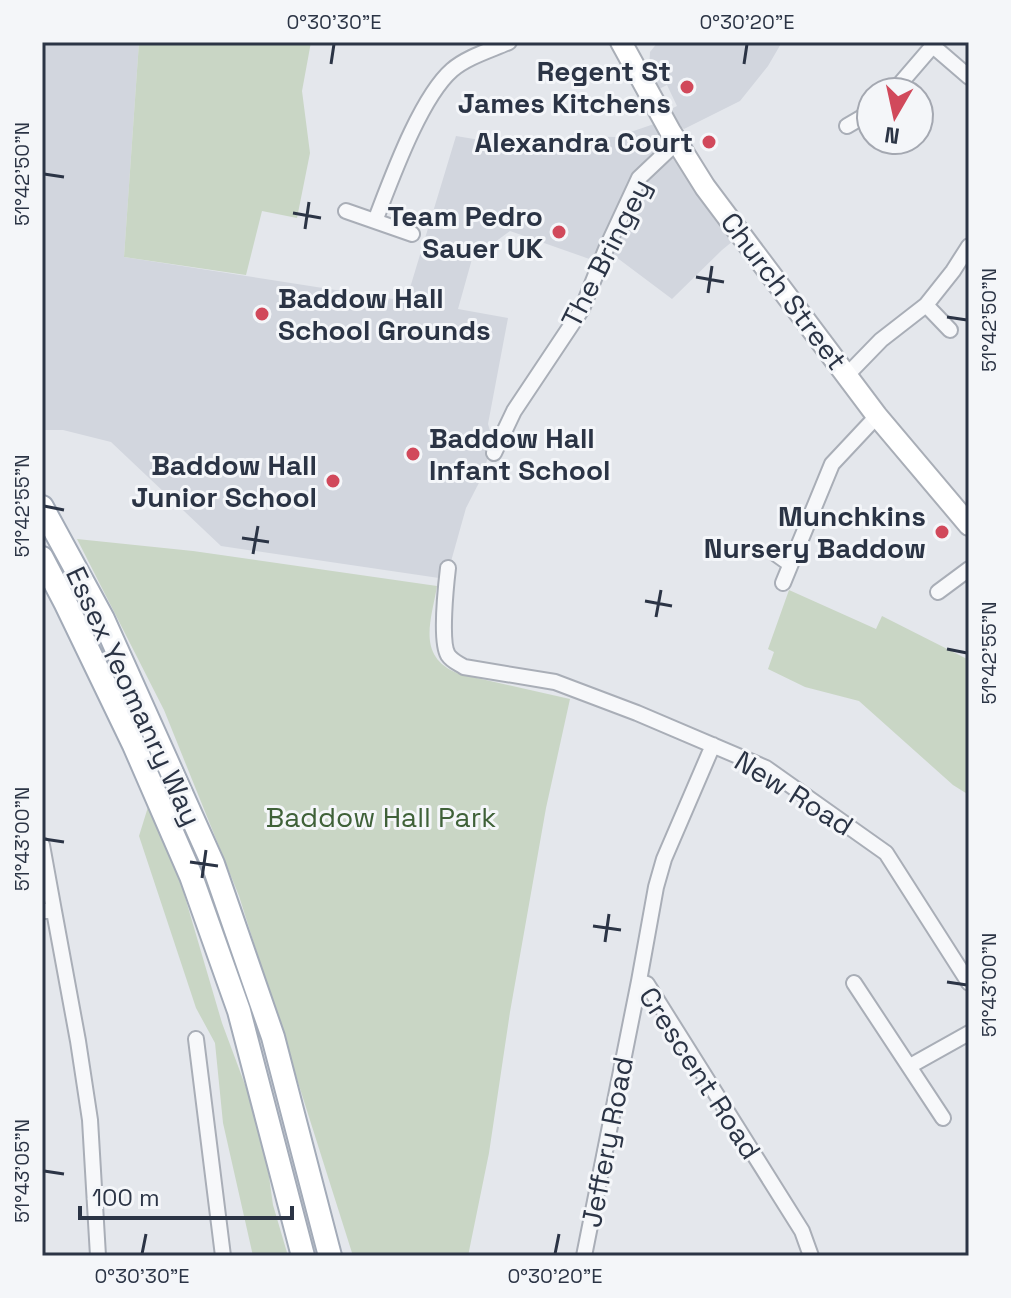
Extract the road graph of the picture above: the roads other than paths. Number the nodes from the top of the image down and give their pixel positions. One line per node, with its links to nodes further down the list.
1 (509, 42): 10 (street)
2 (621, 42): 8 (street, Church Street)
3 (935, 44): 4 (street); 5 (street)
4 (907, 76)
5 (969, 77)
6 (855, 121): 7 (street)
7 (847, 126)
8 (677, 142): 15 (street, Church Street); 17 (street, The Bringey)
9 (346, 211): 10 (street)
10 (375, 221): 11 (street)
11 (412, 234)
12 (969, 246): 13 (street)
13 (926, 305): 14 (street); 15 (street)
14 (950, 330)
15 (847, 375): 16 (street, Church Street)
16 (877, 416): 19 (street, Church Street); 22 (street)
17 (494, 453)
18 (42, 507): 40 (main road, Essex Yeomanry Way)
19 (969, 525)
20 (776, 554): 22 (street)
21 (42, 558): 39 (main road, Essex Yeomanry Way)
22 (790, 564): 25 (street)
23 (448, 568): 27 (street, New Road)
24 (969, 569): 26 (street)
25 (783, 583)
26 (938, 592)
27 (713, 745): 30 (street, Crescent Road); 32 (street, New Road)
28 (42, 845): 29 (street)
29 (48, 911): 37 (street)
30 (639, 981): 41 (street, Jeffery Road); 42 (street, Crescent Road)
31 (854, 983): 35 (street)
32 (969, 983)
33 (969, 1033): 35 (street)
34 (196, 1039): 38 (street)
35 (910, 1066): 36 (street)
36 (943, 1118)
37 (98, 1256)
38 (223, 1256)
39 (303, 1256)
40 (330, 1256)
41 (584, 1256)
42 (811, 1256)

